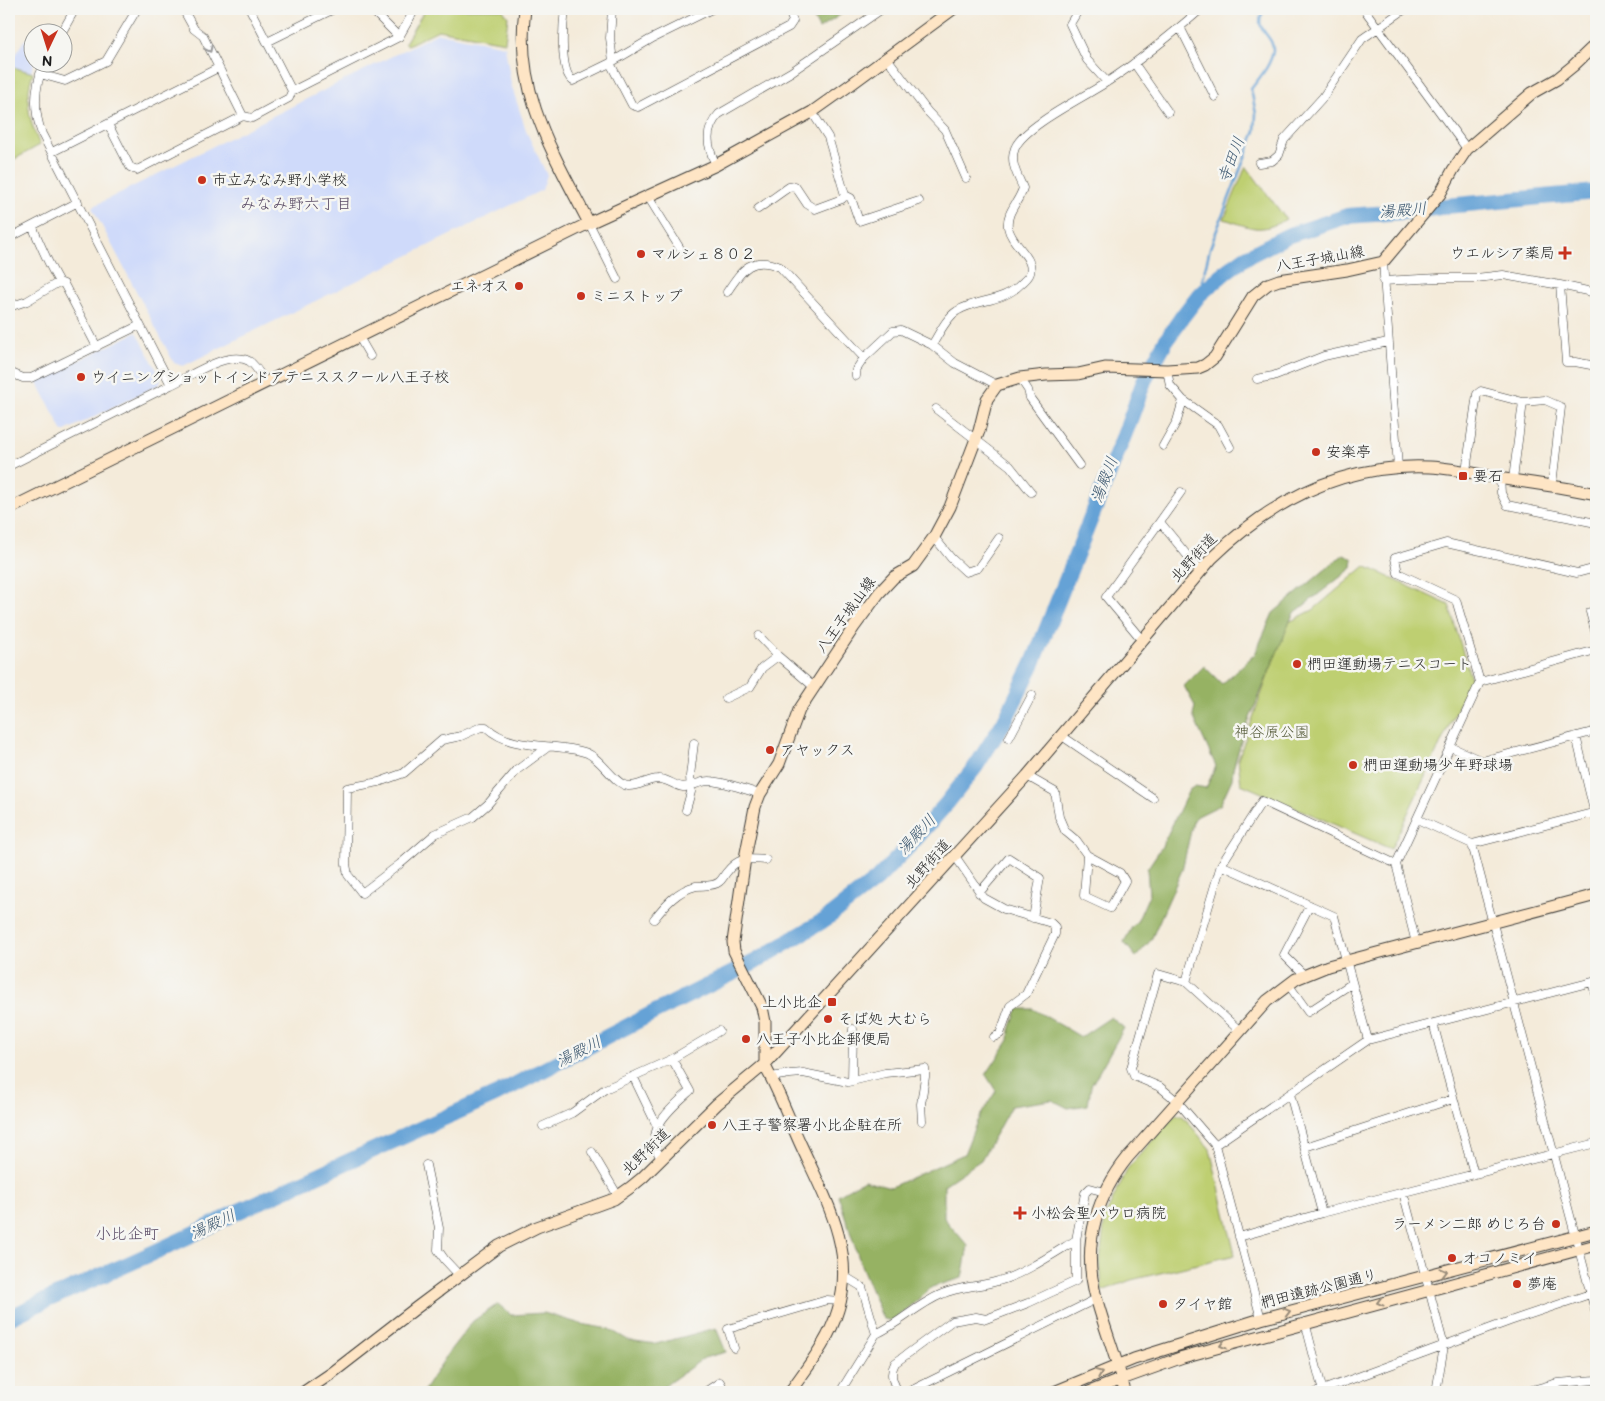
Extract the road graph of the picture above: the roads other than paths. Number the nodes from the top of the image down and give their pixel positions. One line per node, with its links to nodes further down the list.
1 (75, 9): 19 (street)
2 (137, 9): 29 (street)
3 (183, 9): 28 (street, one-way to 28)
4 (250, 9): 23 (street)
5 (334, 9): 23 (street)
6 (371, 9): 22 (street)
7 (415, 9): 22 (street)
8 (525, 9): 47 (main road)
9 (565, 9): 26 (street)
10 (612, 9): 26 (street)
11 (712, 9): 26 (street)
12 (788, 9): 26 (street)
13 (882, 9): 40 (street)
14 (953, 9): 25 (main road)
15 (1079, 9): 30 (street)
16 (1201, 9): 20 (street)
17 (1364, 9): 21 (street)
18 (1404, 9): 21 (street)
19 (68, 22)
20 (1180, 27): 27 (street); 32 (street)
21 (1378, 28): 37 (street); 39 (street)
22 (399, 36): 31 (street)
23 (267, 42): 31 (street)
24 (1596, 44): 37 (main road)
25 (887, 58): 33 (main road); 41 (street)
26 (611, 62)
27 (1134, 63): 30 (street); 34 (street)
28 (218, 68): 35 (street); 36 (street)
29 (40, 74): 38 (street)
30 (1107, 82): 62 (street)
31 (292, 92): 35 (street)
32 (1215, 97)
33 (812, 112): 40 (main road); 43 (street)
34 (1168, 112)
35 (243, 116): 36 (street)
36 (108, 124): 38 (street)
37 (1467, 149): 51 (main road, 八王子城山線)
38 (52, 152): 45 (street)
39 (1259, 164)
40 (716, 165): 42 (main road)
41 (966, 178)
42 (647, 195): 47 (main road); 50 (street)
43 (845, 195): 44 (street); 46 (street)
44 (919, 201)
45 (78, 202): 48 (street); 59 (street)
46 (758, 209)
47 (589, 223): 52 (street); 60 (main road)
48 (32, 226): 49 (street); 54 (street)
49 (9, 238)
50 (681, 250)
51 (1382, 262): 53 (street); 67 (main road, 八王子城山線)
52 (617, 279)
53 (1383, 281): 55 (street); 61 (street)
54 (59, 282): 58 (street); 63 (street)
55 (1560, 285): 57 (street); 66 (street)
56 (727, 292): 65 (street)
57 (1596, 293)
58 (9, 308)
59 (140, 325): 63 (street); 74 (street)
60 (360, 337): 64 (street); 72 (main road)
61 (1388, 342): 71 (street); 83 (street)
62 (932, 345): 65 (street); 73 (street)
63 (96, 347): 68 (street)
64 (370, 356)
65 (864, 358): 69 (street)
66 (1596, 366)
67 (1167, 370): 70 (main road, 八王子城山線); 75 (street)
68 (9, 372)
69 (856, 376)
70 (1020, 378): 73 (main road); 81 (street)
71 (1257, 379)
72 (265, 384): 74 (street); 91 (main road)
73 (997, 385): 78 (main road, 八王子城山線)
74 (171, 386): 82 (street)
75 (1183, 400): 79 (street); 80 (street)
76 (1523, 402): 84 (street); 86 (street); 87 (street)
77 (936, 409): 78 (street)
78 (976, 440): 88 (street); 94 (main road, 八王子城山線)
79 (1163, 446)
80 (1230, 447)
81 (1079, 464)
82 (9, 466)
83 (1398, 468): 84 (main road, 北野街道); 97 (main road, 北野街道)
84 (1466, 472): 85 (main road, 北野街道)
85 (1500, 478): 86 (main road, 北野街道); 93 (street)
86 (1513, 480): 87 (main road, 北野街道)
87 (1552, 485): 90 (main road, 北野街道)
88 (1031, 492)
89 (1181, 492): 92 (street)
90 (1596, 494)
91 (9, 509)
92 (1160, 522): 97 (street); 101 (street)
93 (1596, 523)
94 (934, 537): 95 (street); 105 (main road, 八王子城山線)
95 (999, 538)
96 (1596, 568): 104 (street)
97 (1200, 571): 101 (main road, 北野街道)
98 (1590, 612): 99 (street)
99 (1596, 634)
100 (758, 636): 103 (street)
101 (1142, 640): 109 (main road, 北野街道)
102 (1596, 650): 104 (street)
103 (778, 656): 105 (street); 107 (street)
104 (1480, 682): 113 (street)
105 (814, 687): 117 (main road, 八王子城山線)
106 (1032, 695): 111 (street)
107 (726, 698)
108 (1596, 731): 110 (street)
109 (1062, 736): 115 (main road, 北野街道); 118 (street)
110 (1576, 736): 113 (street); 120 (street)
111 (1009, 738)
112 (694, 743): 116 (street)
113 (1451, 747): 121 (street)
114 (548, 748): 114 (street); 116 (street)
115 (1027, 776): 123 (street); 124 (main road, 北野街道)
116 (691, 785): 117 (street); 119 (street)
117 (760, 794): 125 (main road, 八王子城山線)
118 (1152, 798)
119 (686, 810)
120 (1596, 815): 122 (street)
121 (1416, 819): 122 (street); 127 (street)
122 (1472, 844): 134 (street)
123 (1087, 855): 123 (street)
124 (955, 856): 129 (street); 151 (main road, 北野街道)
125 (745, 858): 126 (street); 133 (street); 151 (main road, 八王子城山線)
126 (766, 860)
127 (1396, 864): 128 (street); 135 (street)
128 (1221, 865): 131 (street); 139 (street)
129 (979, 892): 132 (street); 132 (street)
130 (1596, 896): 134 (main road)
131 (1310, 905): 136 (street); 137 (street)
132 (1033, 918): 148 (street)
133 (654, 919)
134 (1493, 923): 135 (main road); 143 (street)
135 (1416, 943): 136 (main road)
136 (1346, 961): 137 (main road); 141 (street)
137 (1304, 975): 140 (main road)
138 (1594, 981): 142 (street); 143 (street)
139 (1186, 982): 146 (street); 157 (street)
140 (1288, 984): 141 (street); 146 (main road)
141 (1351, 984): 149 (street)
142 (1596, 996)
143 (1514, 1002): 144 (street); 165 (street)
144 (1433, 1023): 149 (street); 156 (street)
145 (852, 1029): 154 (street)
146 (1240, 1030): 157 (main road)
147 (719, 1031): 150 (street)
148 (994, 1037)
149 (1368, 1040): 155 (street)
150 (672, 1059): 152 (street); 160 (street)
151 (765, 1064): 153 (main road); 166 (main road, 北野街道)
152 (633, 1076): 159 (street); 160 (street)
153 (771, 1077): 154 (street); 180 (main road)
154 (852, 1081): 158 (street)
155 (1290, 1094): 162 (street); 163 (street)
156 (1453, 1099): 163 (street); 168 (street)
157 (1177, 1101): 162 (street); 169 (main road)
158 (922, 1121)
159 (543, 1126)
160 (657, 1126): 166 (street)
161 (1596, 1143): 165 (street)
162 (1215, 1145): 174 (street)
163 (1305, 1147): 172 (street)
164 (592, 1152): 171 (street)
165 (1554, 1154): 168 (street); 175 (street)
166 (662, 1158): 171 (main road, 北野街道)
167 (426, 1165): 179 (street)
168 (1474, 1174): 170 (street)
169 (1105, 1192): 176 (street); 184 (main road)
170 (1403, 1192): 172 (street); 181 (street)
171 (618, 1196): 179 (main road, 北野街道)
172 (1322, 1213): 174 (street)
173 (1596, 1231): 175 (main road, 椚田遺跡公園通り)
174 (1240, 1237): 187 (street)
175 (1575, 1237): 178 (street); 181 (main road, 椚田遺跡公園通り, one-way to 175)
176 (1076, 1240): 189 (street); 200 (street)
177 (1596, 1245): 178 (main road, 椚田遺跡公園通り)
178 (1579, 1250): 182 (main road, 椚田遺跡公園通り); 183 (street)
179 (459, 1276): 195 (main road, 北野街道)
180 (844, 1276): 185 (main road); 189 (street)
181 (1426, 1277): 182 (street); 187 (main road, 椚田遺跡公園通り, one-way to 181)
182 (1430, 1289): 188 (main road, 椚田遺跡公園通り, one-way to 188); 190 (street)
183 (1590, 1294): 186 (street); 190 (street)
184 (1096, 1299): 192 (main road); 201 (street)
185 (840, 1301): 191 (street); 198 (main road)
186 (1596, 1311)
187 (1261, 1319): 192 (main road, 椚田遺跡公園通り)
188 (1305, 1322): 193 (main road, 椚田遺跡公園通り, one-way to 193); 205 (street)
189 (876, 1334): 199 (street)
190 (1444, 1346): 205 (street); 206 (street)
191 (734, 1348)
192 (1118, 1366): 193 (main road); 202 (main road, 椚田遺跡公園通り, one-way to 192)
193 (1122, 1378): 203 (main road, 椚田遺跡公園通り); 204 (main road)
194 (1596, 1380): 207 (street)
195 (304, 1392)
196 (704, 1392): 197 (street)
197 (725, 1392)
198 (790, 1392)
199 (840, 1392)
200 (898, 1392)
201 (908, 1392)
202 (1054, 1392)
203 (1089, 1392)
204 (1125, 1392)
205 (1320, 1392)
206 (1436, 1392)
207 (1525, 1392)

